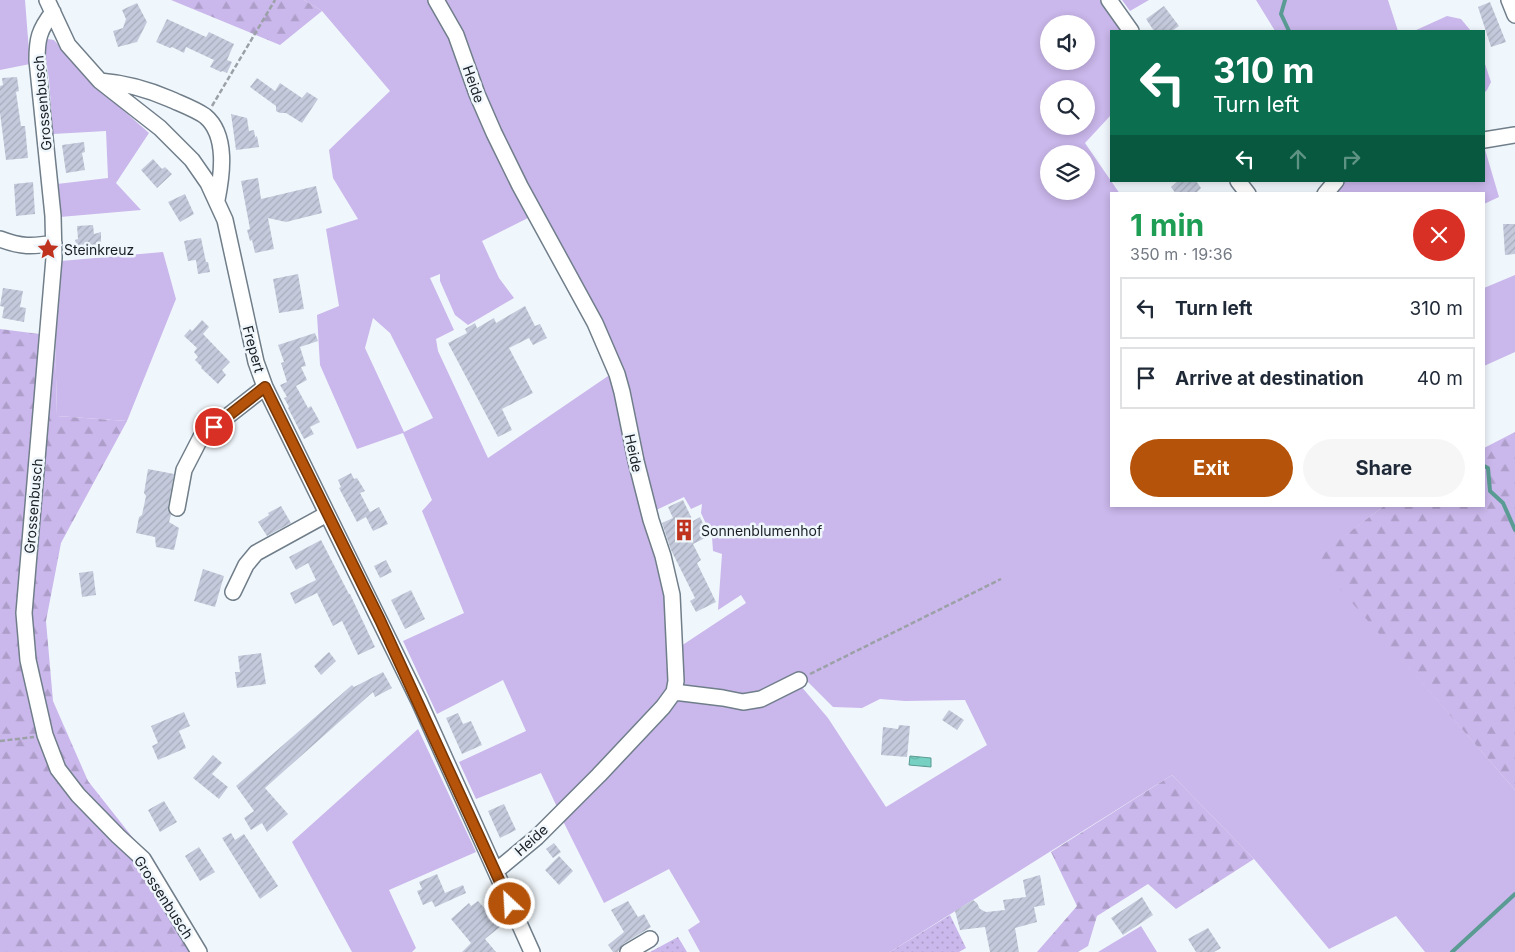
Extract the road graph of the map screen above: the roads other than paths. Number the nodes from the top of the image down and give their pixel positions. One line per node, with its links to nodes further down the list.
1 (436, 0): 20 (street, Heide)
2 (1109, 0): 6 (street)
3 (1509, 0): 5 (street)
4 (50, 6): 7 (street, Frepert); 14 (street, Grossenbusch)
5 (1515, 15)
6 (1130, 30)
7 (100, 81): 12 (street, Frepert); 12 (street)
8 (1515, 135): 9 (street)
9 (1485, 140)
10 (1239, 182): 11 (street)
11 (1246, 192)
12 (217, 200): 15 (street, Frepert)
13 (0, 239): 14 (street)
14 (54, 243): 23 (street, Grossenbusch)
15 (265, 387): 16 (street); 17 (street, Frepert)
16 (177, 508)
17 (328, 514): 18 (street); 21 (street, Frepert)
18 (232, 592)
19 (800, 680): 20 (street)
20 (674, 692): 21 (street, Heide)
21 (496, 872): 24 (street, Frepert)
22 (650, 939): 25 (street)
23 (199, 952)
24 (532, 952)
25 (628, 952)

